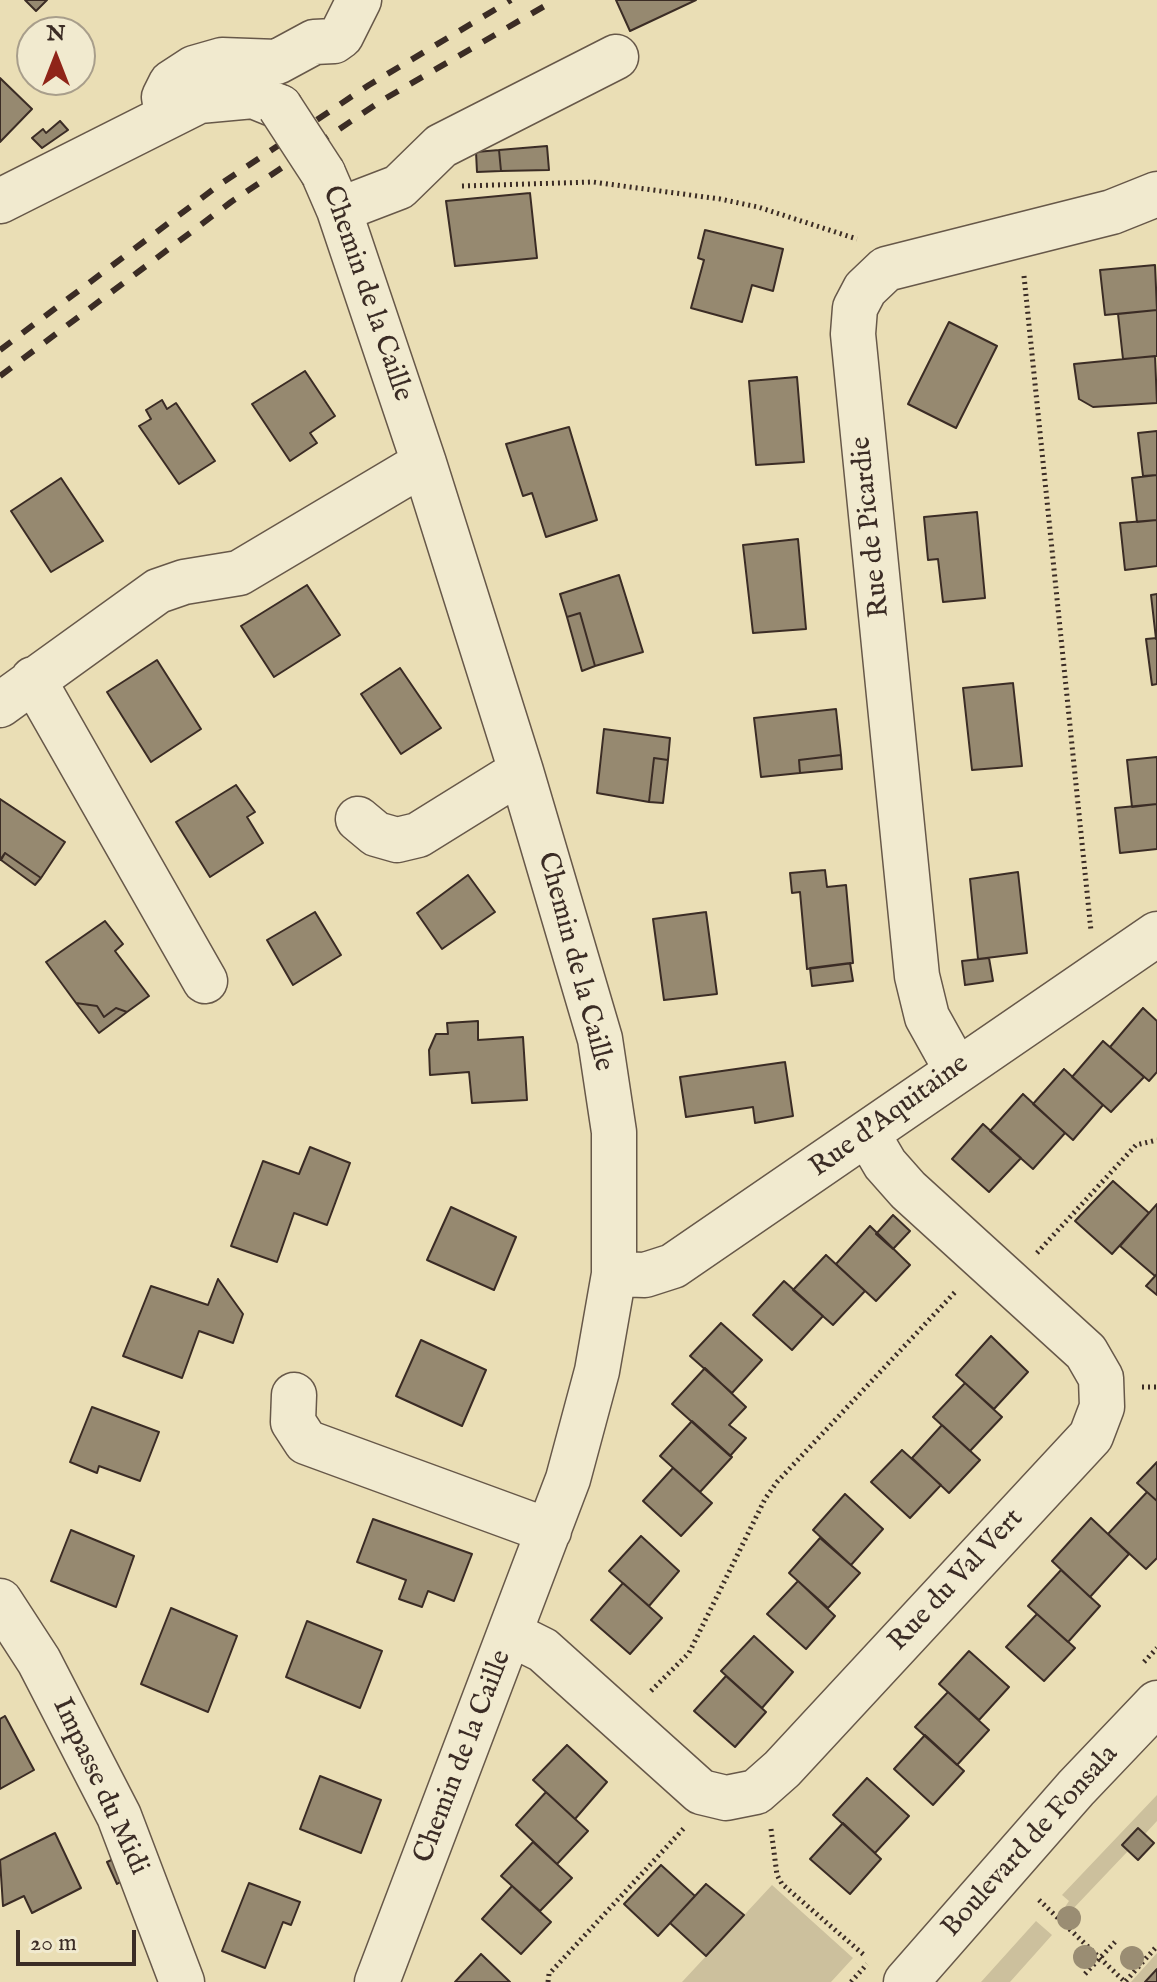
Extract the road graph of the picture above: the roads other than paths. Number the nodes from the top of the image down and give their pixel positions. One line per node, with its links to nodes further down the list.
1 (359, 0): 3 (street)
2 (616, 57): 4 (street)
3 (167, 115): 4 (street, Chemin de la Caille, bridge); 6 (street, Chemin de la Caille)
4 (331, 192): 7 (street, Chemin de la Caille)
5 (1157, 194): 13 (street, Rue de Picardie)
6 (0, 201)
7 (424, 463): 8 (street); 9 (street, Chemin de la Caille)
8 (16, 692): 12 (street)
9 (521, 771): 10 (street); 15 (street, Chemin de la Caille)
10 (358, 819)
11 (1157, 934): 13 (street, Rue d'Aquitaine)
12 (205, 981)
13 (956, 1069): 14 (street, Rue d'Aquitaine)
14 (868, 1135): 15 (street, Rue d'Aquitaine); 19 (street, Rue du Val Vert)
15 (614, 1274): 17 (street, Chemin de la Caille)
16 (294, 1395): 17 (street)
17 (549, 1531): 19 (street, Chemin de la Caille)
18 (0, 1601): 21 (street, Impasse du Midi)
19 (511, 1634): 22 (street, Chemin de la Caille)
20 (1157, 1703): 23 (street, Boulevard de Fonsala)
21 (182, 1982)
22 (377, 1982)
23 (906, 1982)

